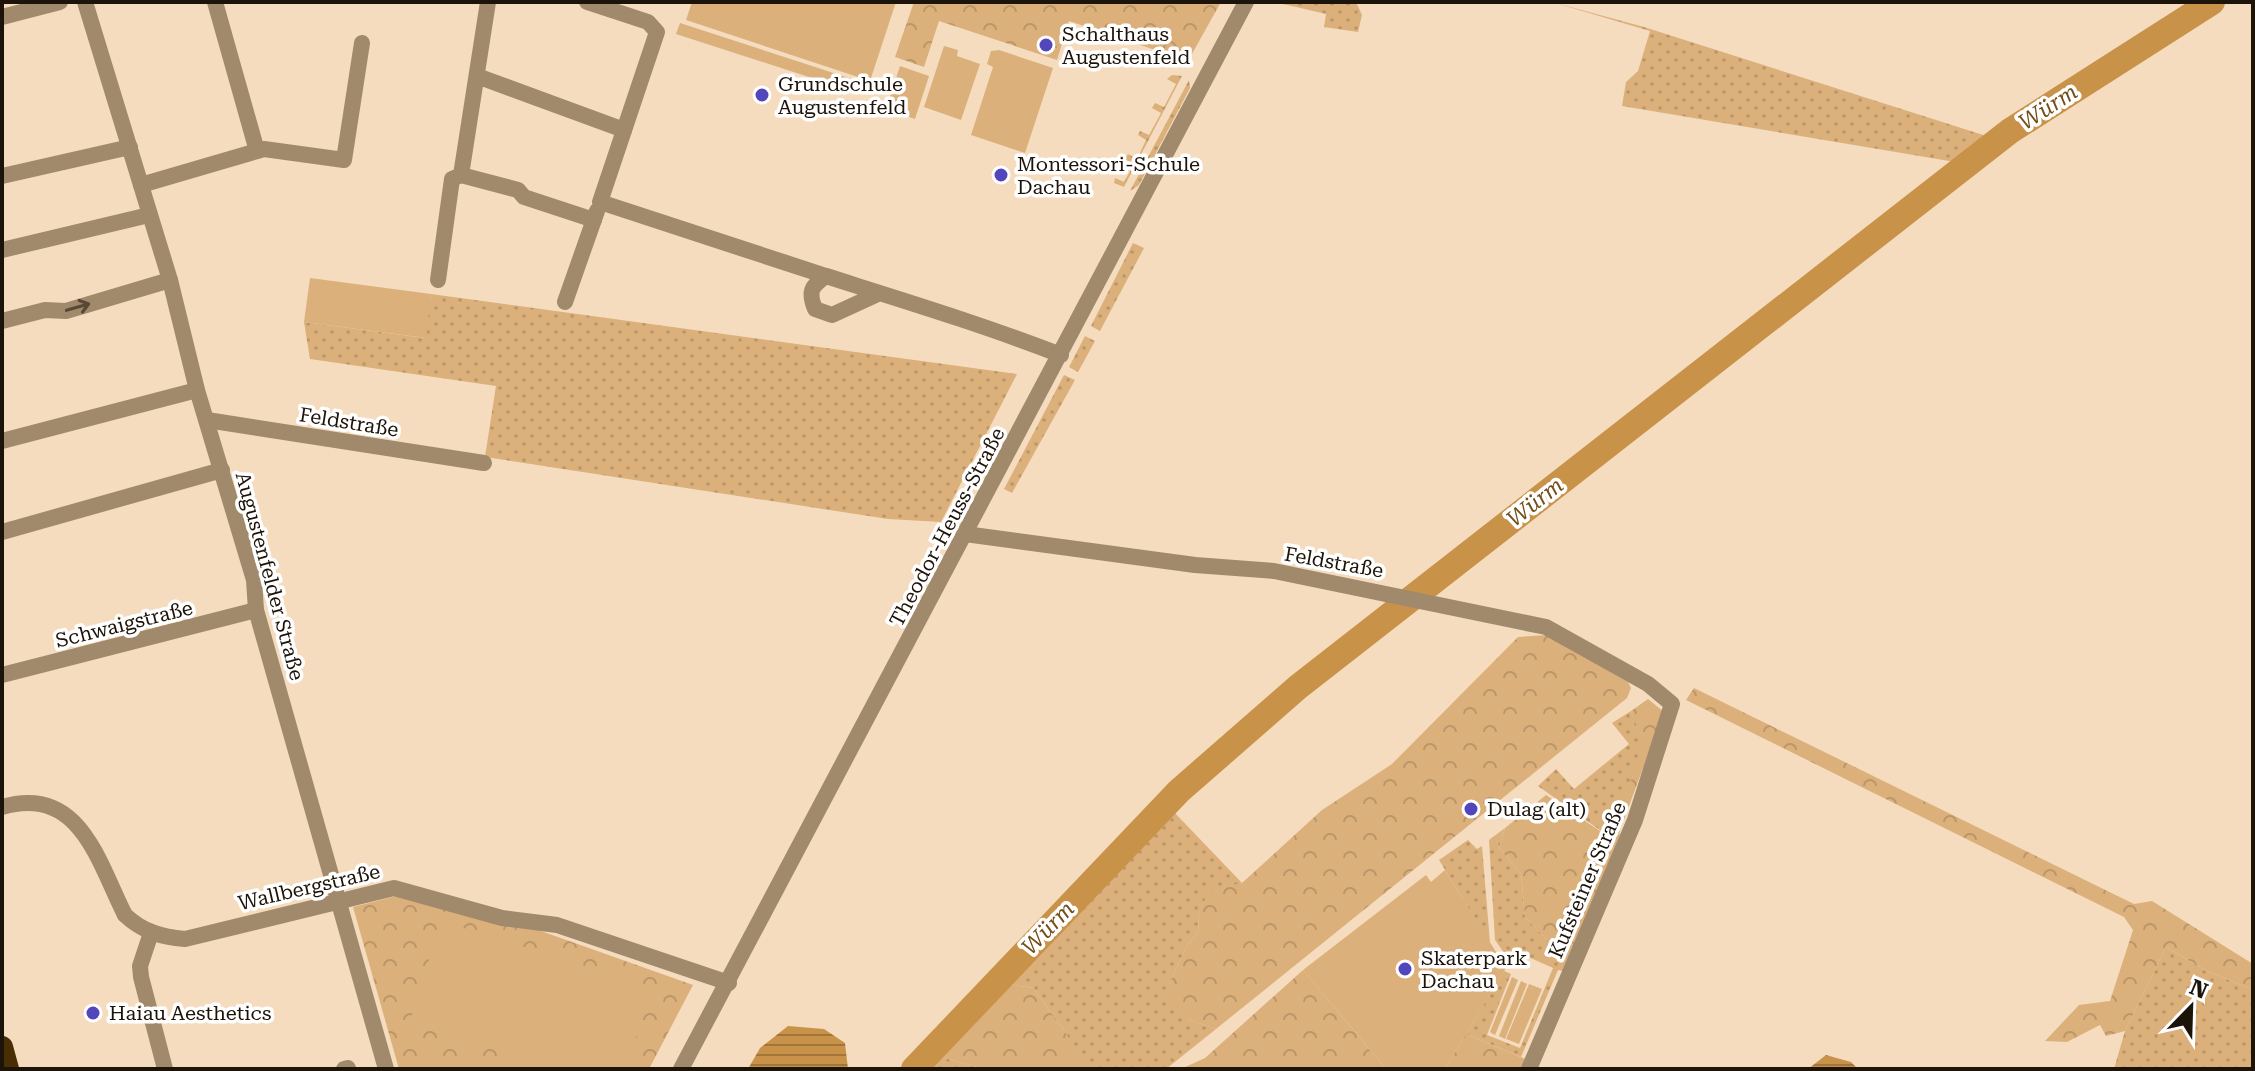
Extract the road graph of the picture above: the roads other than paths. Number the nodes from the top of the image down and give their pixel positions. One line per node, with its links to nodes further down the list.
1 (60, 2): 7 (street)
2 (85, 2): 11 (street, Augustenfelder Straße)
3 (215, 2): 12 (street)
4 (488, 2): 9 (street)
5 (587, 2): 10 (street)
6 (1246, 2): 26 (street, Theodor-Heuss-Straße)
7 (2, 17)
8 (362, 43): 12 (street)
9 (477, 76): 10 (street); 13 (street)
10 (624, 130): 16 (street)
11 (130, 147): 14 (street); 15 (street, Augustenfelder Straße)
12 (257, 151): 15 (street)
13 (461, 175): 18 (street); 22 (street)
14 (2, 176)
15 (141, 185): 17 (street, Augustenfelder Straße)
16 (600, 202): 18 (street); 20 (street)
17 (149, 215): 19 (street); 21 (street, Augustenfelder Straße)
18 (594, 220): 24 (street)
19 (2, 250)
20 (826, 276): 23 (street); 23 (street)
21 (170, 280): 25 (street, one-way to 21); 27 (street, Augustenfelder Straße)
22 (438, 280)
23 (880, 293): 26 (street)
24 (565, 302)
25 (2, 321)
26 (1061, 355): 33 (street, Theodor-Heuss-Straße)
27 (197, 390): 28 (street, Augustenfelder Straße); 29 (street)
28 (207, 420): 30 (street, Feldstraße); 31 (street, Augustenfelder Straße)
29 (2, 441)
30 (484, 463)
31 (222, 470): 32 (street); 34 (street, Augustenfelder Straße)
32 (2, 532)
33 (965, 534): 36 (street, Feldstraße); 40 (street, Theodor-Heuss-Straße)
34 (256, 610): 35 (street, Schwaigstraße); 38 (street, Augustenfelder Straße)
35 (2, 675)
36 (1672, 704): 46 (street, Kufsteiner Straße)
37 (2, 807): 39 (street)
38 (339, 898): 39 (street, Wallbergstraße); 40 (street, Wallbergstraße); 44 (street, Augustenfelder Straße)
39 (151, 933): 43 (street)
40 (729, 983): 45 (street, Theodor-Heuss-Straße)
41 (2, 1047): 42 (highway)
42 (8, 1069)
43 (165, 1069)
44 (386, 1069)
45 (681, 1069)
46 (1529, 1069)

